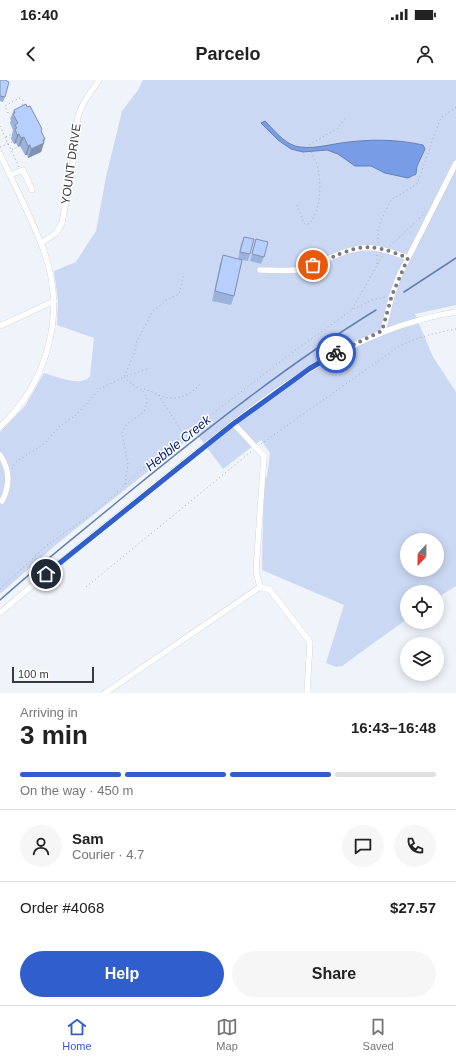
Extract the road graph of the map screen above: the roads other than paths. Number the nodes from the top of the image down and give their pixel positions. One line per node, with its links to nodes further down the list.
1 (99, 80): 6 (street, YOUNT DRIVE)
2 (0, 154): 4 (street)
3 (456, 164): 7 (street)
4 (10, 175): 5 (street); 6 (street)
5 (32, 190)
6 (41, 243): 9 (street)
7 (408, 258): 8 (street); 12 (street)
8 (260, 270)
9 (54, 301): 11 (street); 14 (street)
10 (456, 312): 12 (street)
11 (0, 326)
12 (382, 331): 13 (street)
13 (233, 424): 17 (street); 18 (street)
14 (0, 427)
15 (0, 456): 16 (street)
16 (2, 501)
17 (260, 587): 19 (street); 20 (street)
18 (0, 613)
19 (105, 693)
20 (308, 693)

